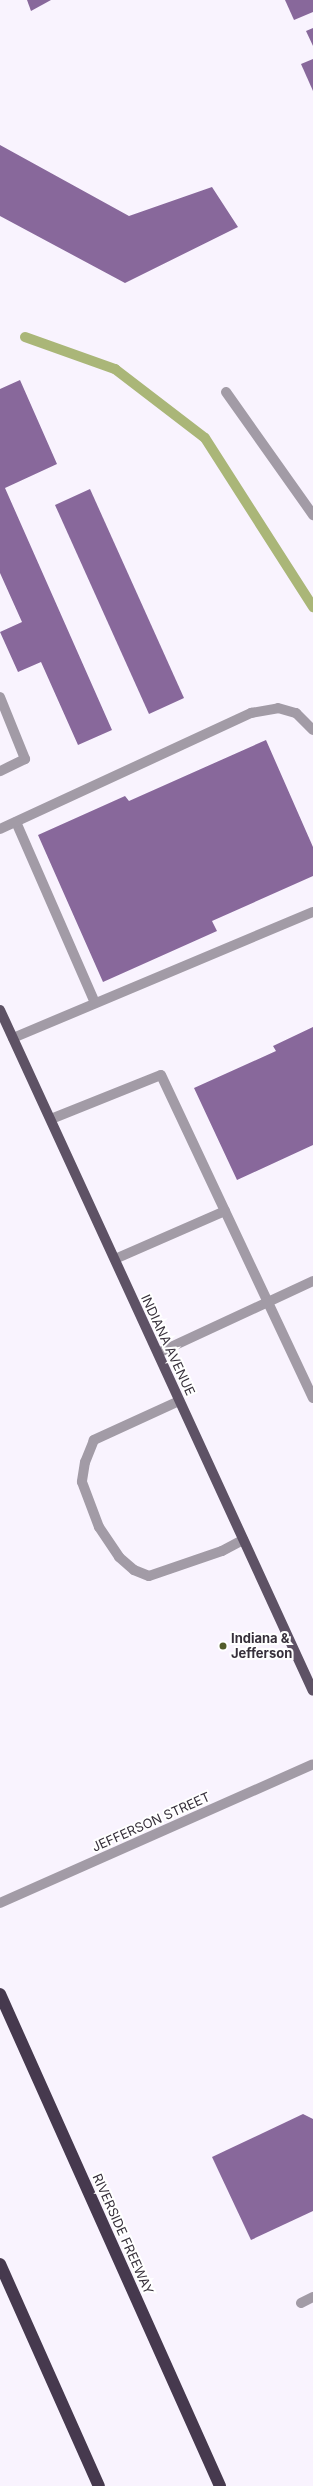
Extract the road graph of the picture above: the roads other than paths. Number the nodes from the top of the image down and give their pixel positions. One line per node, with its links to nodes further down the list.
1 (226, 392): 2 (street)
2 (313, 515)
3 (0, 697): 5 (street)
4 (313, 730): 6 (street)
5 (0, 771)
6 (16, 822): 7 (street); 9 (street)
7 (0, 829)
8 (313, 912): 9 (street)
9 (95, 1003): 11 (street)
10 (0, 1010): 11 (main road, INDIANA AVENUE)
11 (13, 1038): 12 (main road, INDIANA AVENUE)
12 (51, 1119): 13 (street); 14 (main road, INDIANA AVENUE)
13 (225, 1211): 14 (street); 16 (street)
14 (115, 1259): 17 (main road, INDIANA AVENUE)
15 (313, 1281): 16 (street)
16 (268, 1302): 17 (street); 18 (street)
17 (158, 1353): 19 (main road, INDIANA AVENUE)
18 (313, 1398)
19 (179, 1400): 20 (main road, INDIANA AVENUE); 20 (street)
20 (243, 1540): 21 (main road, INDIANA AVENUE)
21 (313, 1691)
22 (313, 1764): 23 (street, JEFFERSON STREET)
23 (0, 1903)
24 (0, 1994): 29 (highway, RIVERSIDE FREEWAY)
25 (0, 2264): 28 (highway)
26 (313, 2297): 27 (street)
27 (301, 2303)
28 (99, 2486)
29 (220, 2486)

